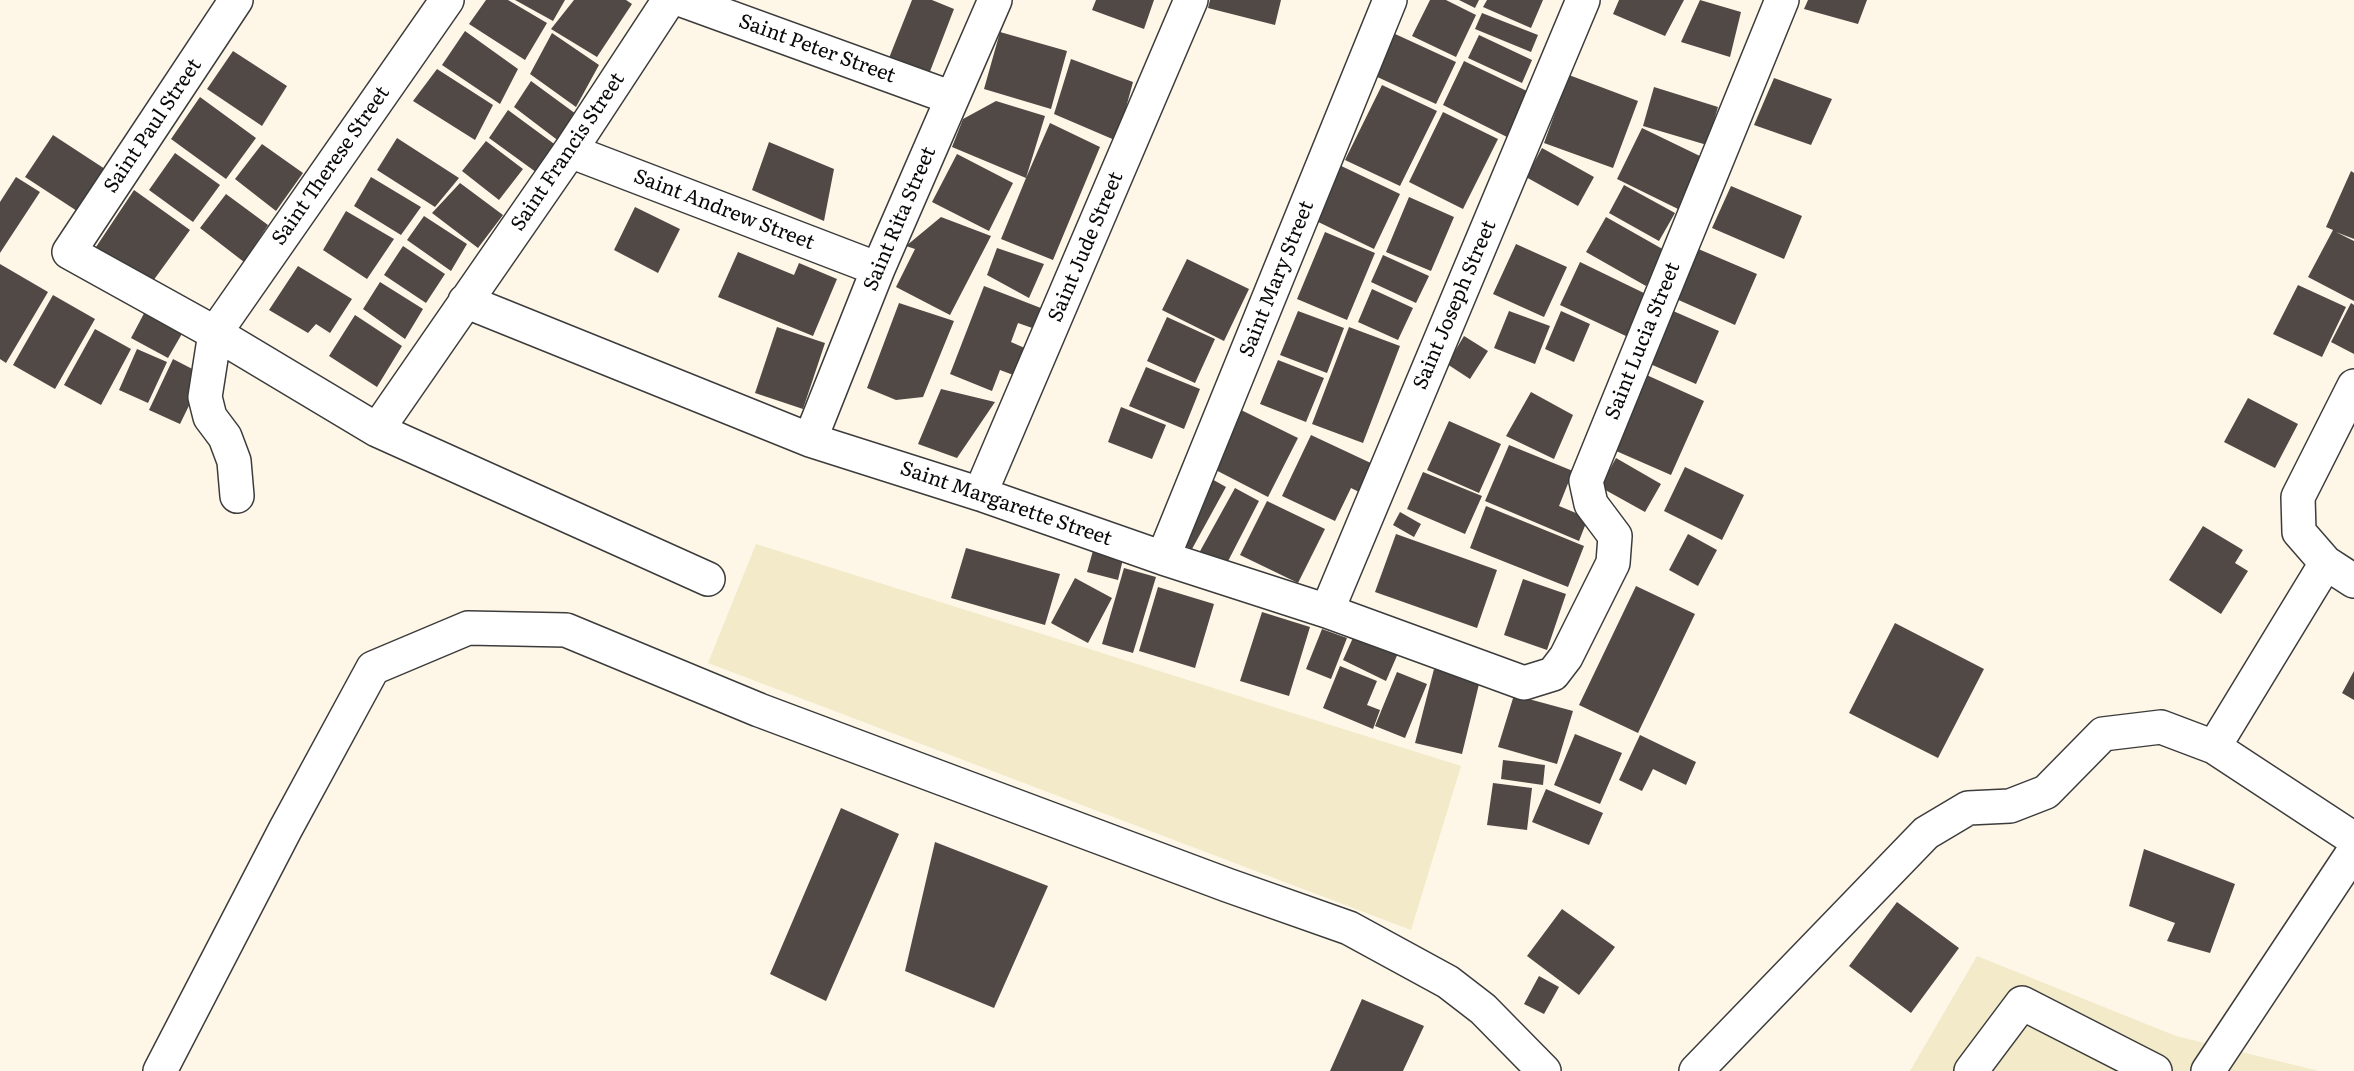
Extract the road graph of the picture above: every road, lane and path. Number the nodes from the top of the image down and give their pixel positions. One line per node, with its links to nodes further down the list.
1 (236, 0): 14 (street, Saint Paul Street)
2 (447, 0): 14 (street, Saint Therese Street)
3 (669, 0): 11 (street, Saint Francis Street)
4 (682, 0): 10 (street, Saint Peter Street)
5 (995, 0): 10 (street, Saint Rita Street)
6 (1191, 0): 18 (street, Saint Jude Street)
7 (1390, 0): 20 (street, Saint Mary Street)
8 (1583, 0): 24 (street, Saint Joseph Street)
9 (1782, 0): 25 (street, Saint Lucia Street)
10 (952, 98): 12 (street, Saint Rita Street)
11 (570, 152): 12 (street, Saint Andrew Street); 13 (street, Saint Francis Street)
12 (878, 269): 17 (street, Saint Rita Street)
13 (465, 302): 16 (street, Saint Francis Street); 17 (street, Saint Margarette Street)
14 (215, 333): 16 (street); 19 (street)
15 (2354, 386): 21 (street)
16 (377, 430): 22 (street)
17 (810, 440): 18 (street, Saint Margarette Street)
18 (980, 494): 20 (street, Saint Margarette Street)
19 (237, 496)
20 (1163, 558): 24 (street, Saint Margarette Street)
21 (2326, 563): 23 (street); 26 (street)
22 (708, 579)
23 (2354, 581)
24 (1327, 611): 25 (street, Saint Margarette Street)
25 (1553, 674)
26 (2214, 747): 27 (street); 31 (street)
27 (2354, 839)
28 (2354, 851): 34 (street)
29 (160, 1071): 30 (street)
30 (1544, 1071)
31 (1696, 1071)
32 (1971, 1071): 33 (street)
33 (2156, 1071)
34 (2208, 1071)

